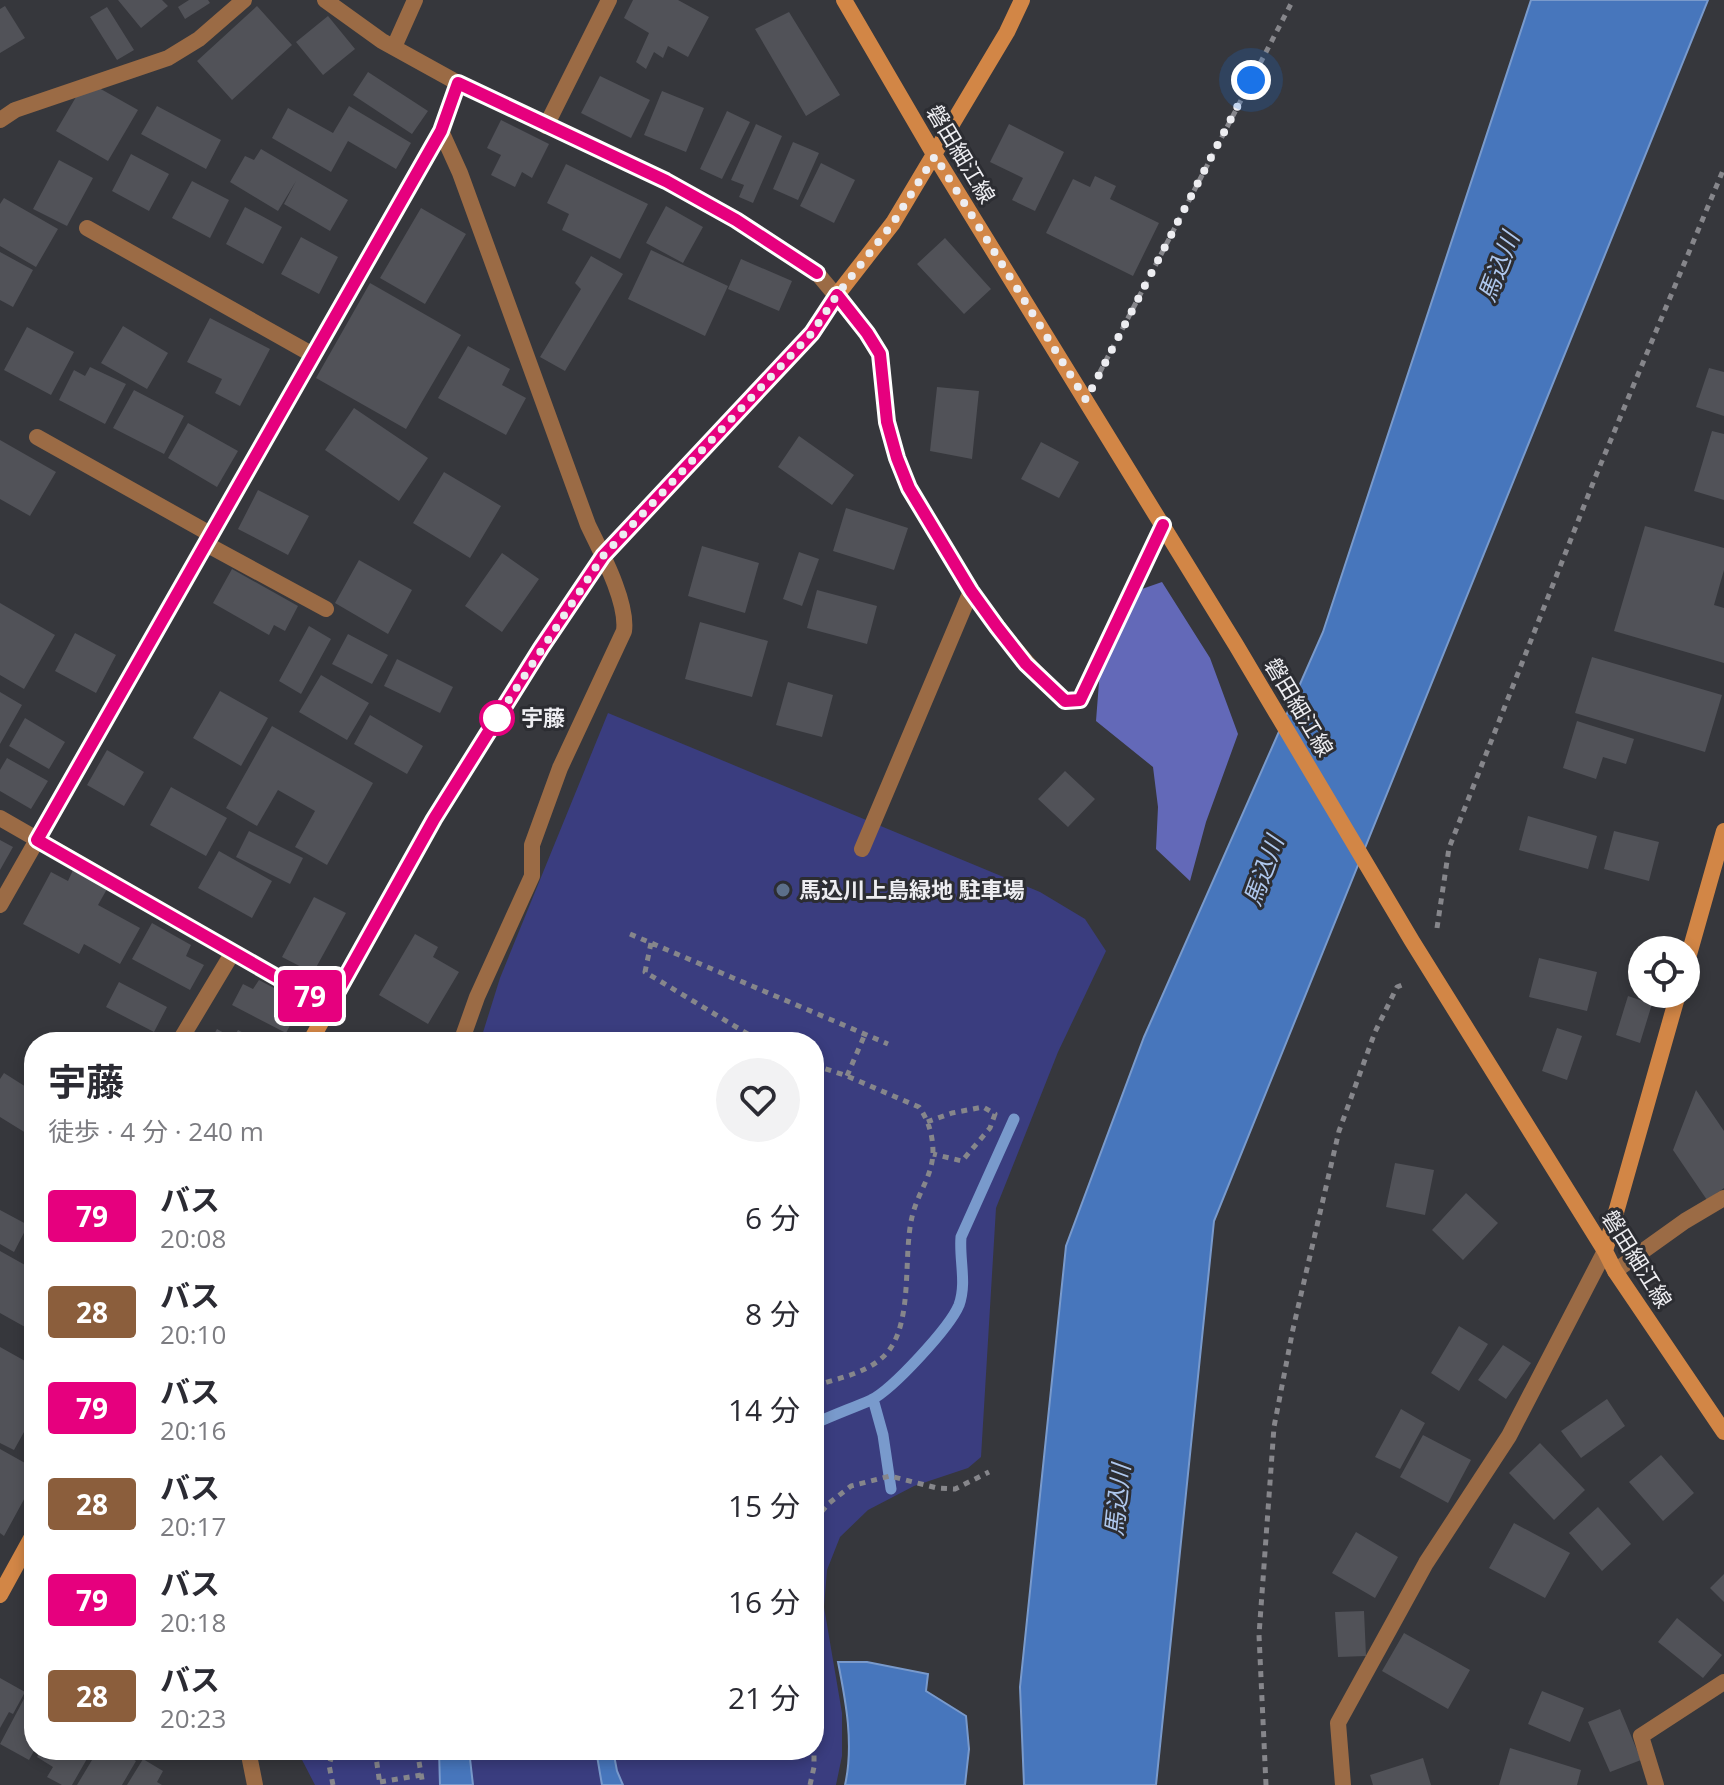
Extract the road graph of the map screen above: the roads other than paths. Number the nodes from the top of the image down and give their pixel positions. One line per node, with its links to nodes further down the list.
1 (244, 0): 9 (street)
2 (325, 0): 7 (street)
3 (415, 0): 7 (street)
4 (609, 0): 10 (street)
5 (844, 0): 12 (street, 磐田細江線)
6 (1022, 0): 12 (street)
7 (394, 47): 8 (street)
8 (458, 83): 10 (street); 11 (street)
9 (0, 120)
10 (546, 126): 14 (street)
11 (441, 131): 15 (street); 19 (street)
12 (935, 156): 14 (street); 17 (street, 磐田細江線)
13 (87, 228): 15 (street)
14 (837, 295): 19 (street); 20 (street)
15 (313, 355): 18 (street)
16 (37, 437): 18 (street)
17 (1163, 525): 20 (street); 35 (street, 磐田細江線)
18 (209, 539): 21 (street); 24 (street)
19 (603, 556): 29 (street); 33 (street)
20 (971, 591): 25 (street)
21 (326, 609)
22 (0, 818): 24 (street)
23 (1724, 831): 27 (street)
24 (37, 840): 26 (street); 28 (street)
25 (862, 849)
26 (0, 905)
27 (1694, 936)
28 (233, 952): 29 (street); 31 (street)
29 (329, 1007): 32 (street)
30 (1674, 1008): 35 (street)
31 (185, 1032)
32 (315, 1032)
33 (465, 1032)
34 (1724, 1198): 36 (street)
35 (1605, 1251): 36 (street, 磐田細江線); 43 (street)
36 (1615, 1271): 37 (street, 磐田細江線)
37 (1724, 1432)
38 (24, 1551): 39 (street)
39 (0, 1595)
40 (1724, 1682): 44 (street)
41 (250, 1760): 42 (street)
42 (255, 1785)
43 (1343, 1785)
44 (1656, 1785)

